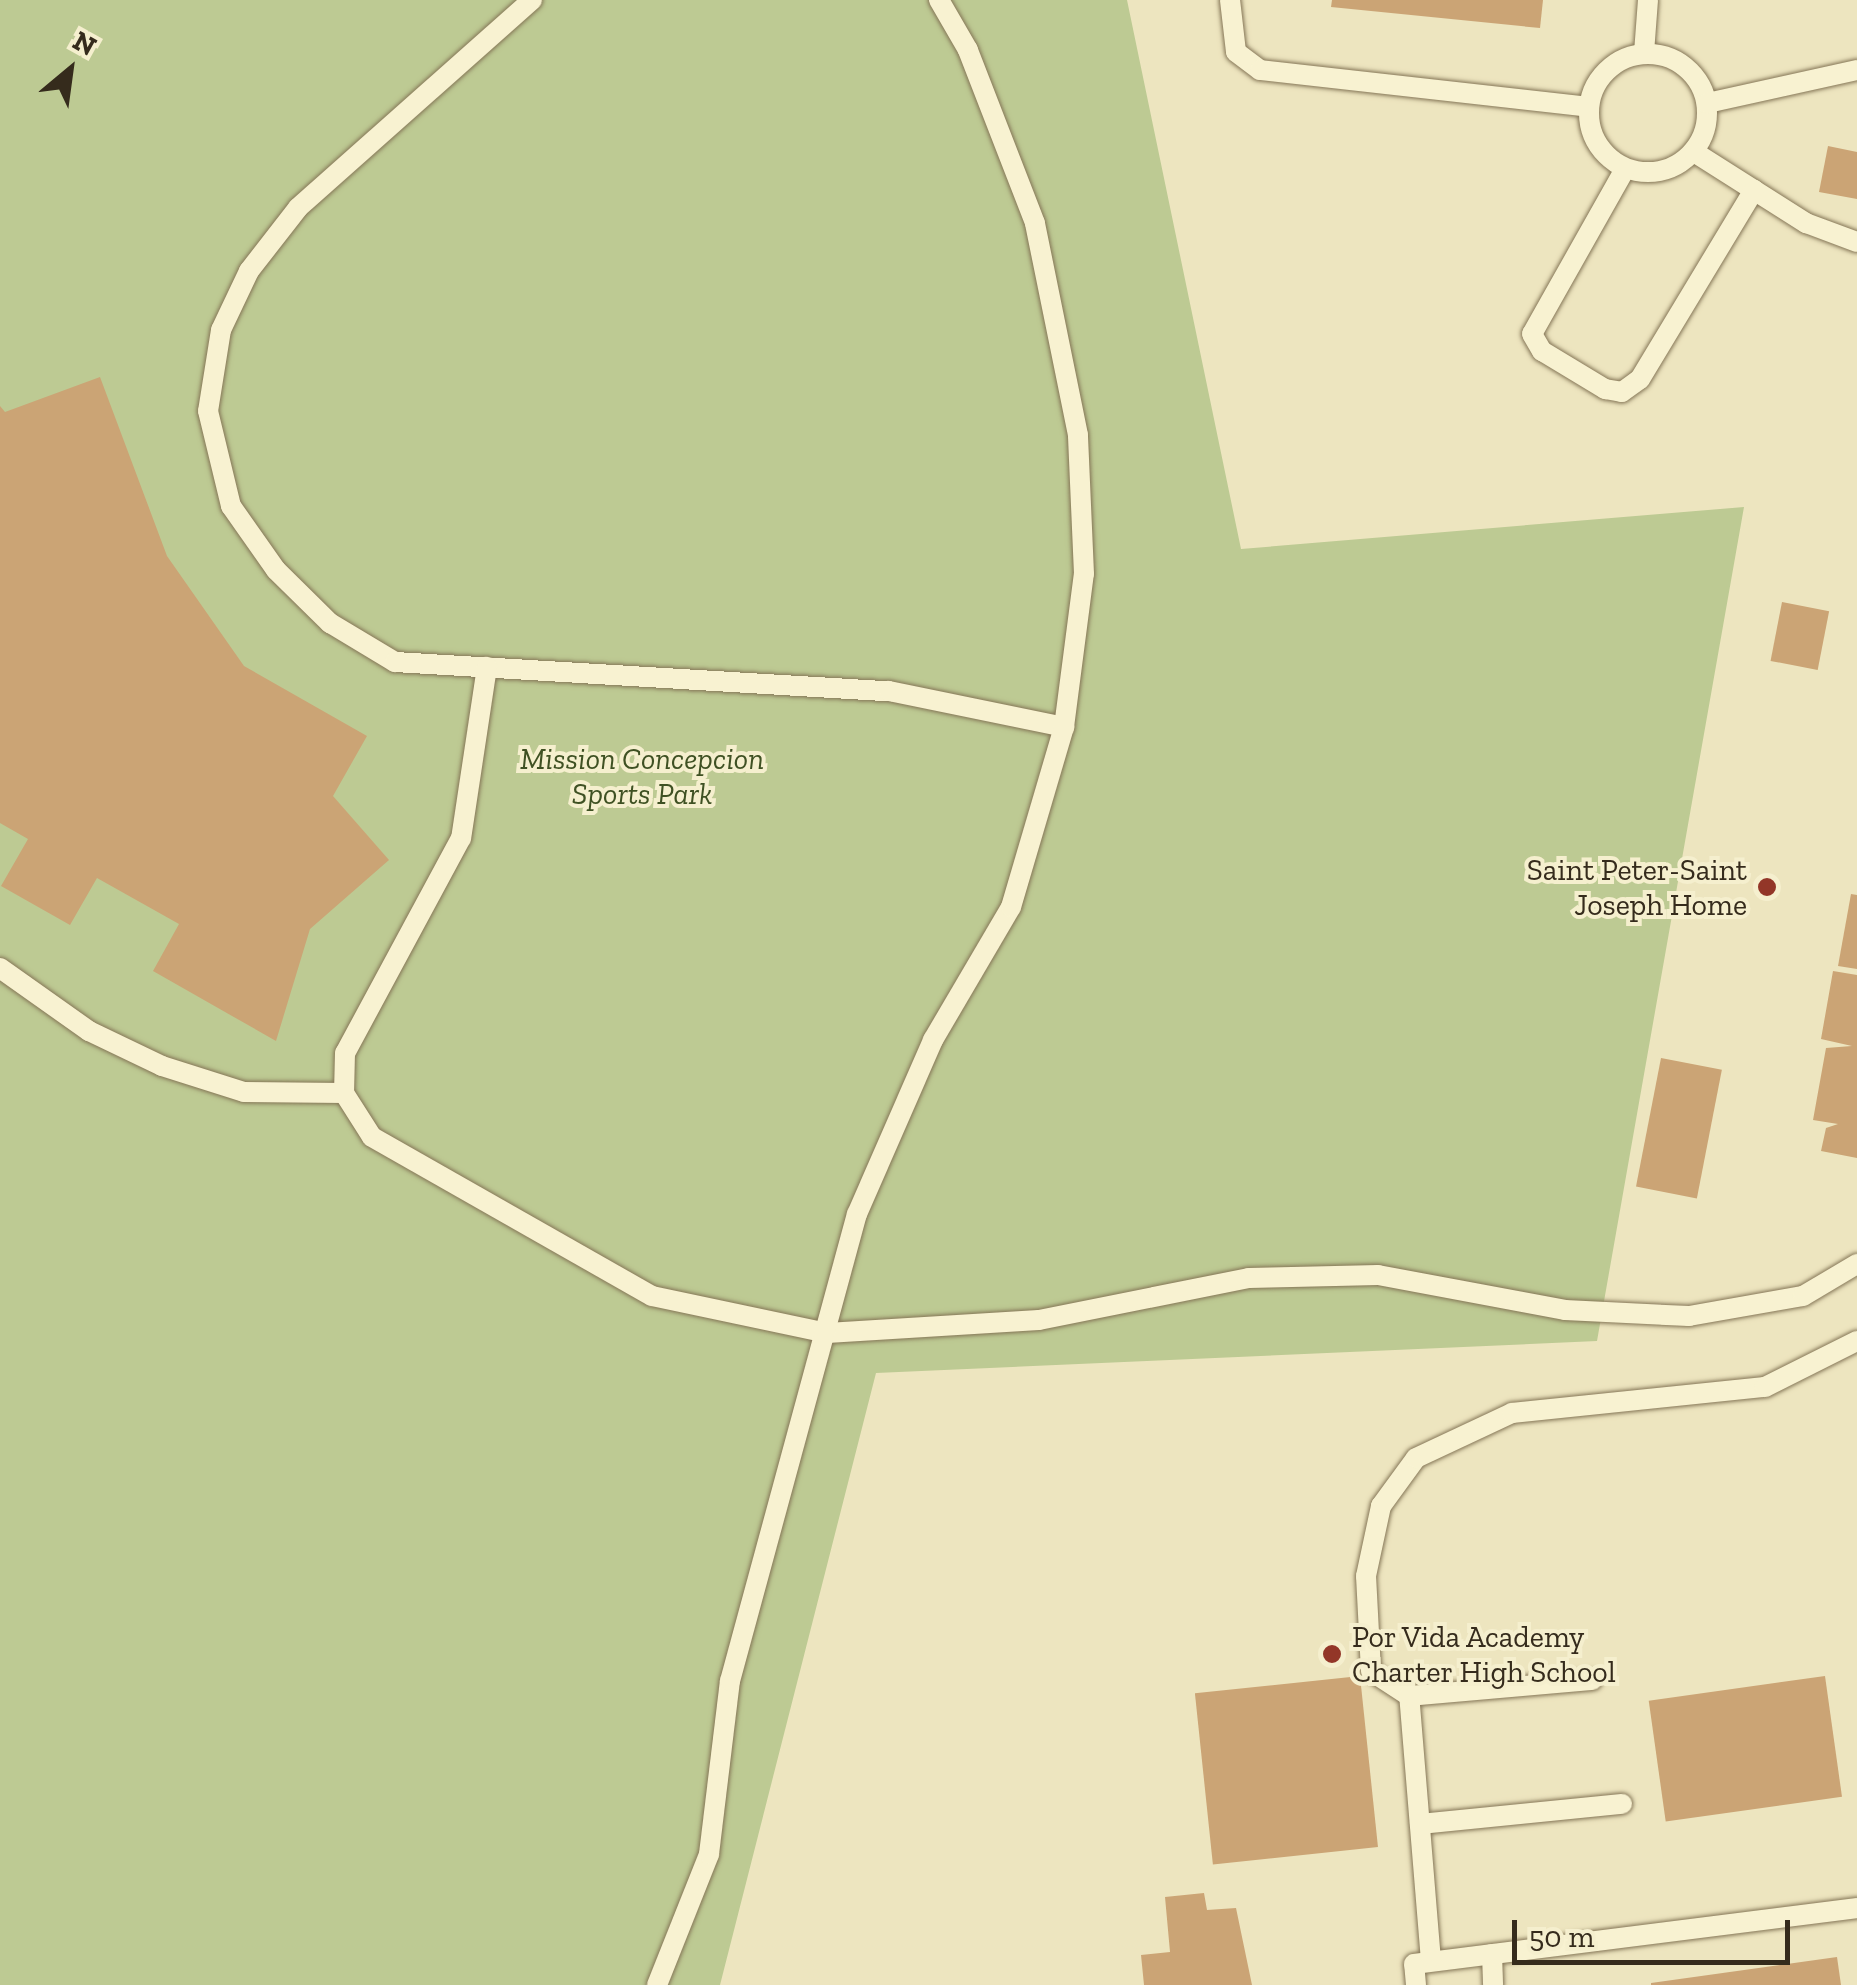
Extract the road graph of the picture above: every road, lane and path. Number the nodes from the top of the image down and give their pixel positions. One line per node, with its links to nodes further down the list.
1 (532, 0): 13 (lane)
2 (939, 0): 14 (lane)
3 (1230, 0): 8 (lane)
4 (1648, 0): 5 (lane)
5 (1644, 53): 7 (lane); 8 (lane)
6 (1857, 70): 7 (lane)
7 (1707, 103): 9 (lane)
8 (1588, 107): 10 (lane)
9 (1694, 152): 10 (lane); 11 (lane)
10 (1625, 169): 11 (lane)
11 (1754, 190): 12 (lane)
12 (1857, 242)
13 (488, 668): 14 (lane); 16 (lane)
14 (1064, 726): 18 (lane)
15 (0, 968): 16 (lane)
16 (344, 1094): 18 (lane)
17 (1857, 1264): 18 (lane)
18 (827, 1333): 27 (lane)
19 (1857, 1341): 21 (lane)
20 (1592, 1680): 21 (lane)
21 (1409, 1696): 23 (lane)
22 (1622, 1804): 23 (lane)
23 (1420, 1824): 26 (lane)
24 (1857, 1908): 25 (lane)
25 (1492, 1954): 26 (lane); 29 (lane)
26 (1432, 1961): 28 (lane)
27 (657, 1985)
28 (1416, 1985)
29 (1493, 1985)

